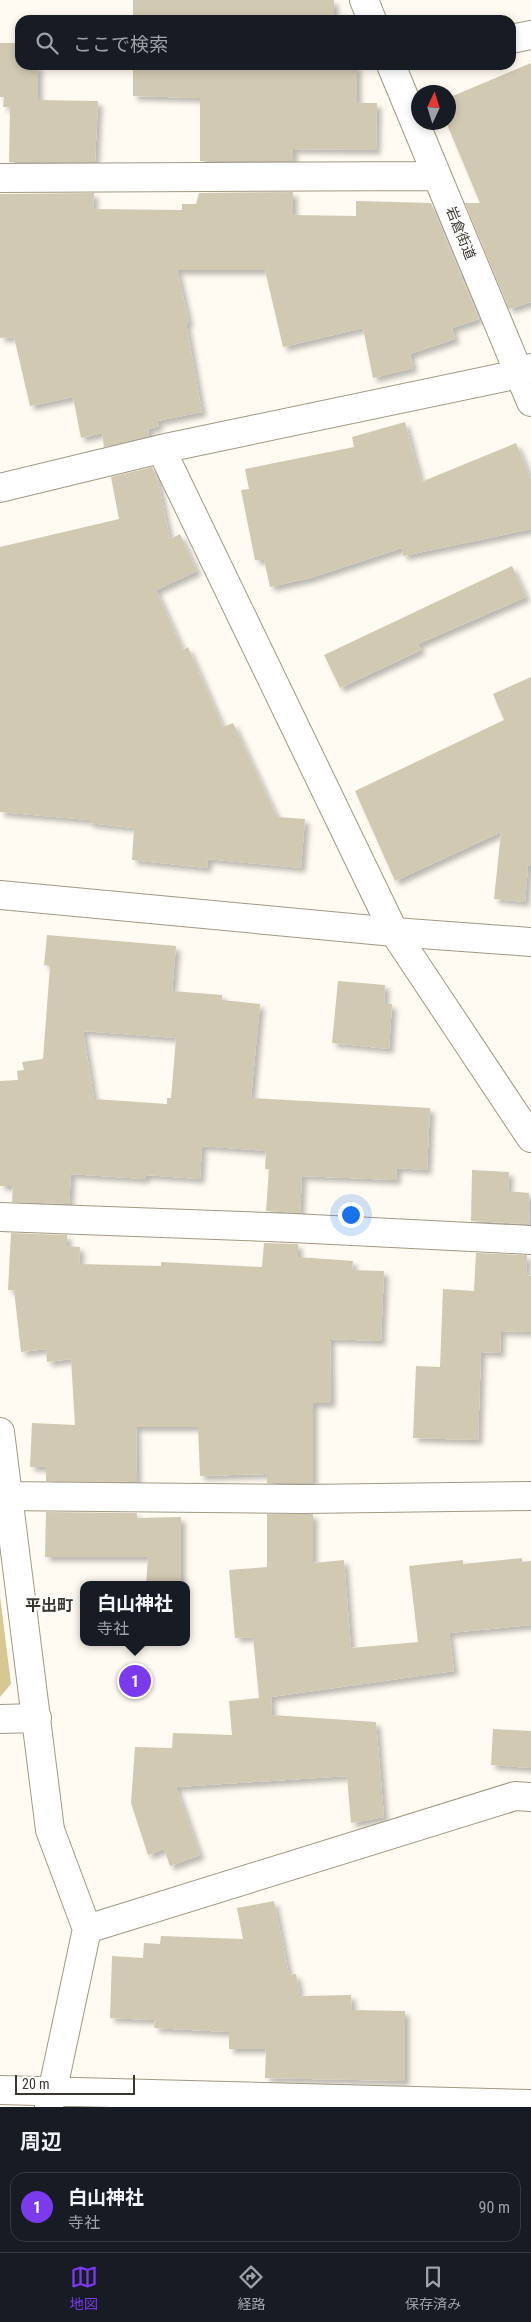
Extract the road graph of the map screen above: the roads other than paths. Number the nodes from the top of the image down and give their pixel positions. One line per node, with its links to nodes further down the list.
1 (364, 0): 2 (street)
2 (370, 15)
3 (531, 35): 4 (street)
4 (516, 38)
5 (393, 70): 6 (street, 岩倉街道)
6 (437, 176): 7 (street); 8 (street, 岩倉街道)
7 (0, 178)
8 (525, 371): 9 (street, 岩倉街道); 10 (street)
9 (531, 402)
10 (161, 449): 11 (street); 13 (street)
11 (0, 488)
12 (0, 895): 13 (street)
13 (394, 932): 14 (street); 15 (street)
14 (531, 942)
15 (531, 1138)
16 (0, 1217): 17 (street)
17 (531, 1240)
18 (0, 1432): 19 (street)
19 (5, 1496): 20 (street); 21 (street)
20 (531, 1496)
21 (37, 1718): 22 (street); 24 (street)
22 (0, 1719)
23 (531, 1797): 24 (street)
24 (87, 1929): 26 (street)
25 (0, 2090): 26 (street)
26 (50, 2099): 27 (street)
27 (531, 2104)

